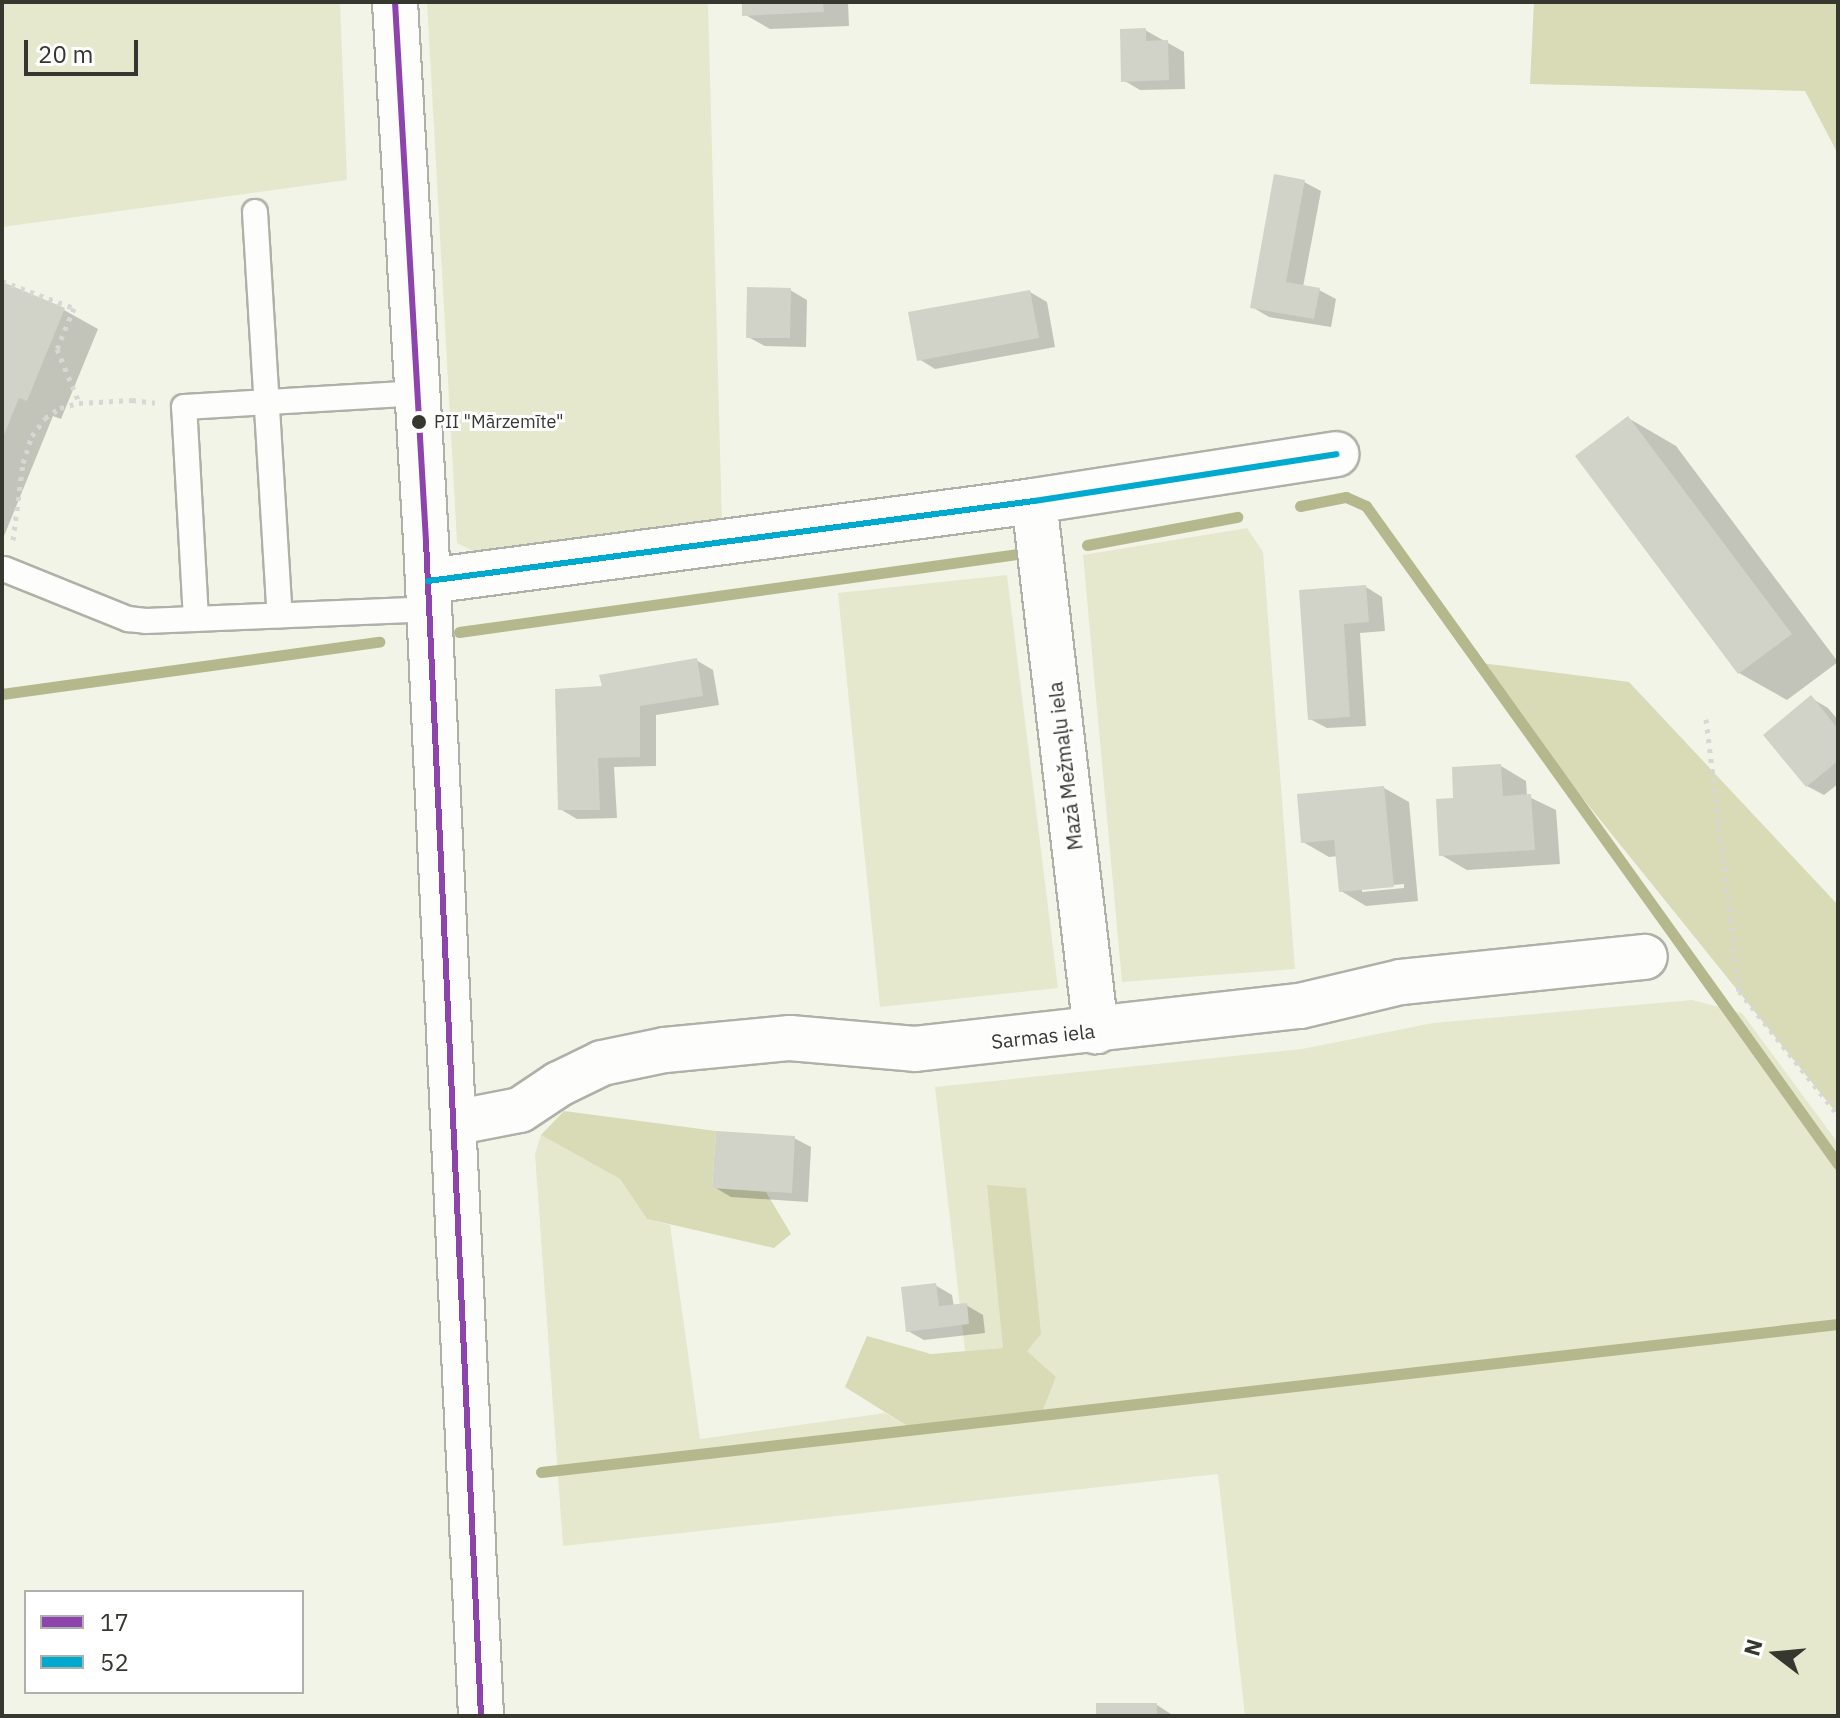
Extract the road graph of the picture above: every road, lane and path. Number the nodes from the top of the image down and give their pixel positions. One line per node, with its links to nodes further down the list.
1 (395, 2): 4 (street)
2 (255, 212): 5 (lane)
3 (2, 281): 6 (path)
4 (417, 393): 5 (lane); 11 (street)
5 (270, 402): 7 (lane); 12 (lane)
6 (79, 403): 7 (path); 10 (path)
7 (184, 407): 13 (lane)
8 (1336, 454): 9 (street)
9 (1034, 501): 11 (street); 16 (street, Mazā Mežmaļu iela)
10 (4, 569): 13 (lane)
11 (428, 595): 12 (lane); 18 (street)
12 (280, 615): 13 (lane)
13 (196, 619)
14 (1706, 719): 17 (path)
15 (1645, 957): 16 (street, Sarmas iela)
16 (1096, 1031): 18 (street, Sarmas iela)
17 (1838, 1115)
18 (453, 1123): 19 (street)
19 (481, 1716)

